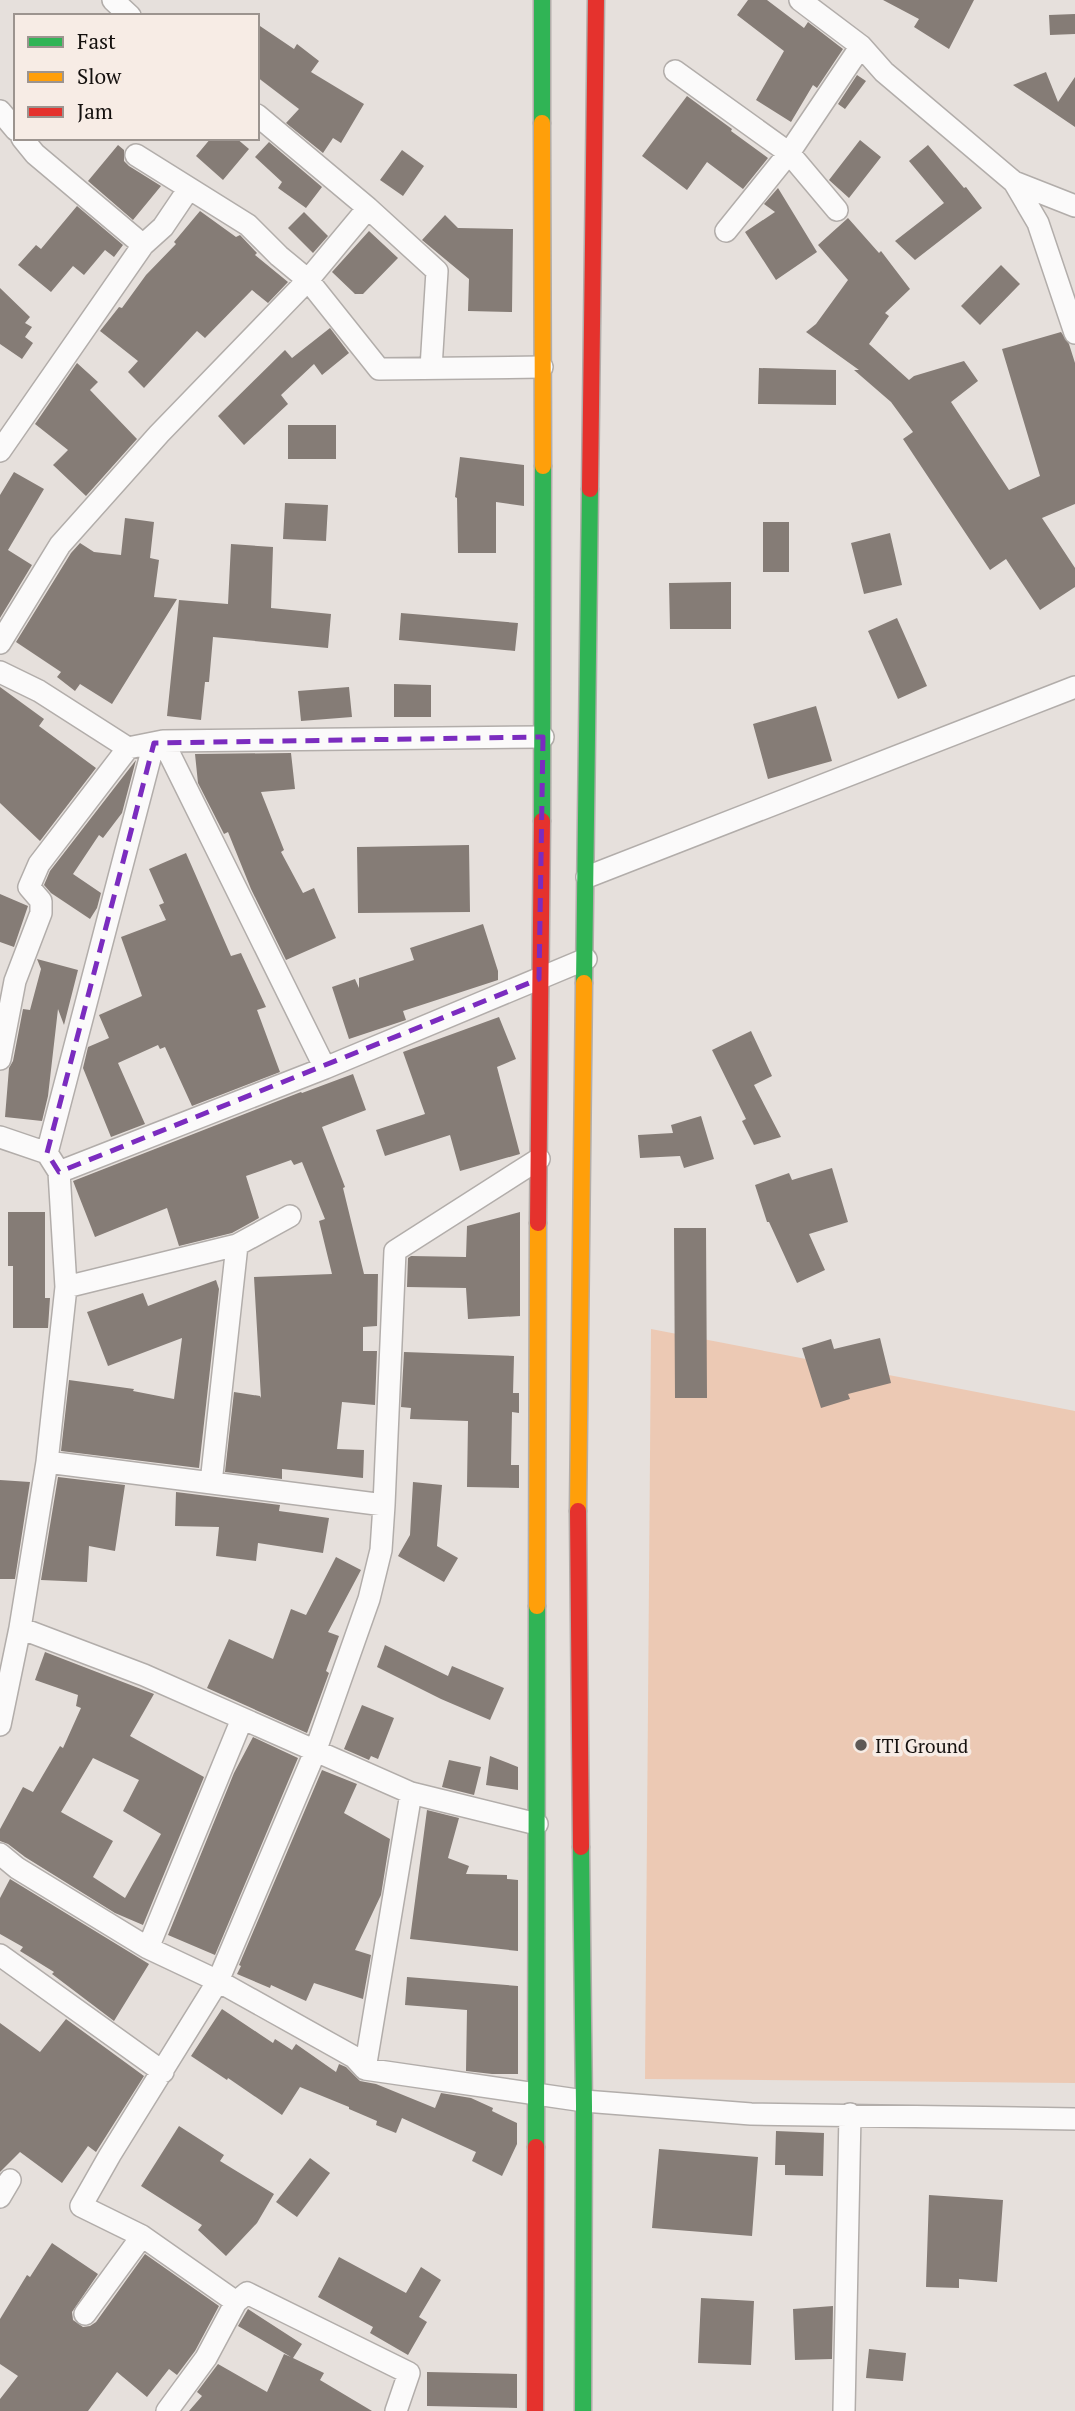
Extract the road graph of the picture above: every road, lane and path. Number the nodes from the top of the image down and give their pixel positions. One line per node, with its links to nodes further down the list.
1 (113, 0): 5 (street)
2 (542, 0): 23 (main road)
3 (596, 0): 32 (main road)
4 (800, 0): 6 (street)
5 (128, 14)
6 (861, 46): 12 (street); 14 (street)
7 (676, 71): 12 (street)
8 (0, 111): 10 (street)
9 (259, 117): 17 (street)
10 (14, 128)
11 (24, 140): 20 (street)
12 (789, 153): 18 (street); 19 (street)
13 (136, 155): 15 (street)
14 (1014, 182): 16 (street); 22 (street)
15 (188, 190): 20 (street); 21 (street)
16 (1075, 206)
17 (369, 208): 21 (street); 24 (street)
18 (837, 210)
19 (726, 232)
20 (143, 245): 25 (street)
21 (308, 280): 24 (street); 26 (street)
22 (1075, 333)
23 (541, 367): 24 (street); 29 (main road)
24 (431, 368)
25 (0, 451)
26 (0, 643)
27 (0, 672): 31 (street)
28 (1075, 687): 32 (street)
29 (543, 737): 30 (street); 35 (main road)
30 (159, 742): 31 (street); 37 (street); 39 (street)
31 (128, 748): 34 (street)
32 (587, 877): 33 (main road)
33 (586, 959): 35 (street); 62 (main road)
34 (8, 978): 36 (street)
35 (539, 979): 37 (street); 40 (main road)
36 (0, 1059)
37 (325, 1068): 41 (street)
38 (0, 1137): 39 (street)
39 (47, 1153): 41 (street)
40 (539, 1159): 47 (street); 54 (main road)
41 (59, 1172): 44 (street)
42 (290, 1216): 43 (street)
43 (237, 1245): 44 (street); 46 (street)
44 (66, 1287): 45 (street)
45 (47, 1462): 46 (street); 48 (street)
46 (211, 1483): 47 (street)
47 (384, 1505): 52 (street)
48 (20, 1628): 49 (street); 50 (street)
49 (6, 1662): 51 (street)
50 (242, 1719): 52 (street); 56 (street)
51 (0, 1725)
52 (315, 1752): 53 (street); 58 (street)
53 (411, 1793): 54 (street); 59 (street)
54 (537, 1824): 61 (main road)
55 (0, 1854): 56 (street)
56 (148, 1948): 58 (street)
57 (0, 1955): 60 (street)
58 (218, 1981): 59 (street); 60 (street)
59 (365, 2070): 61 (street)
60 (163, 2072): 65 (street)
61 (537, 2092): 62 (street); 70 (main road)
62 (584, 2101): 63 (street); 71 (main road)
63 (850, 2114): 64 (street); 72 (street)
64 (1075, 2119)
65 (142, 2236): 66 (street); 67 (street)
66 (236, 2302): 68 (street); 69 (street)
67 (85, 2314)
68 (167, 2411)
69 (396, 2411)
70 (536, 2411)
71 (583, 2411)
72 (844, 2411)

